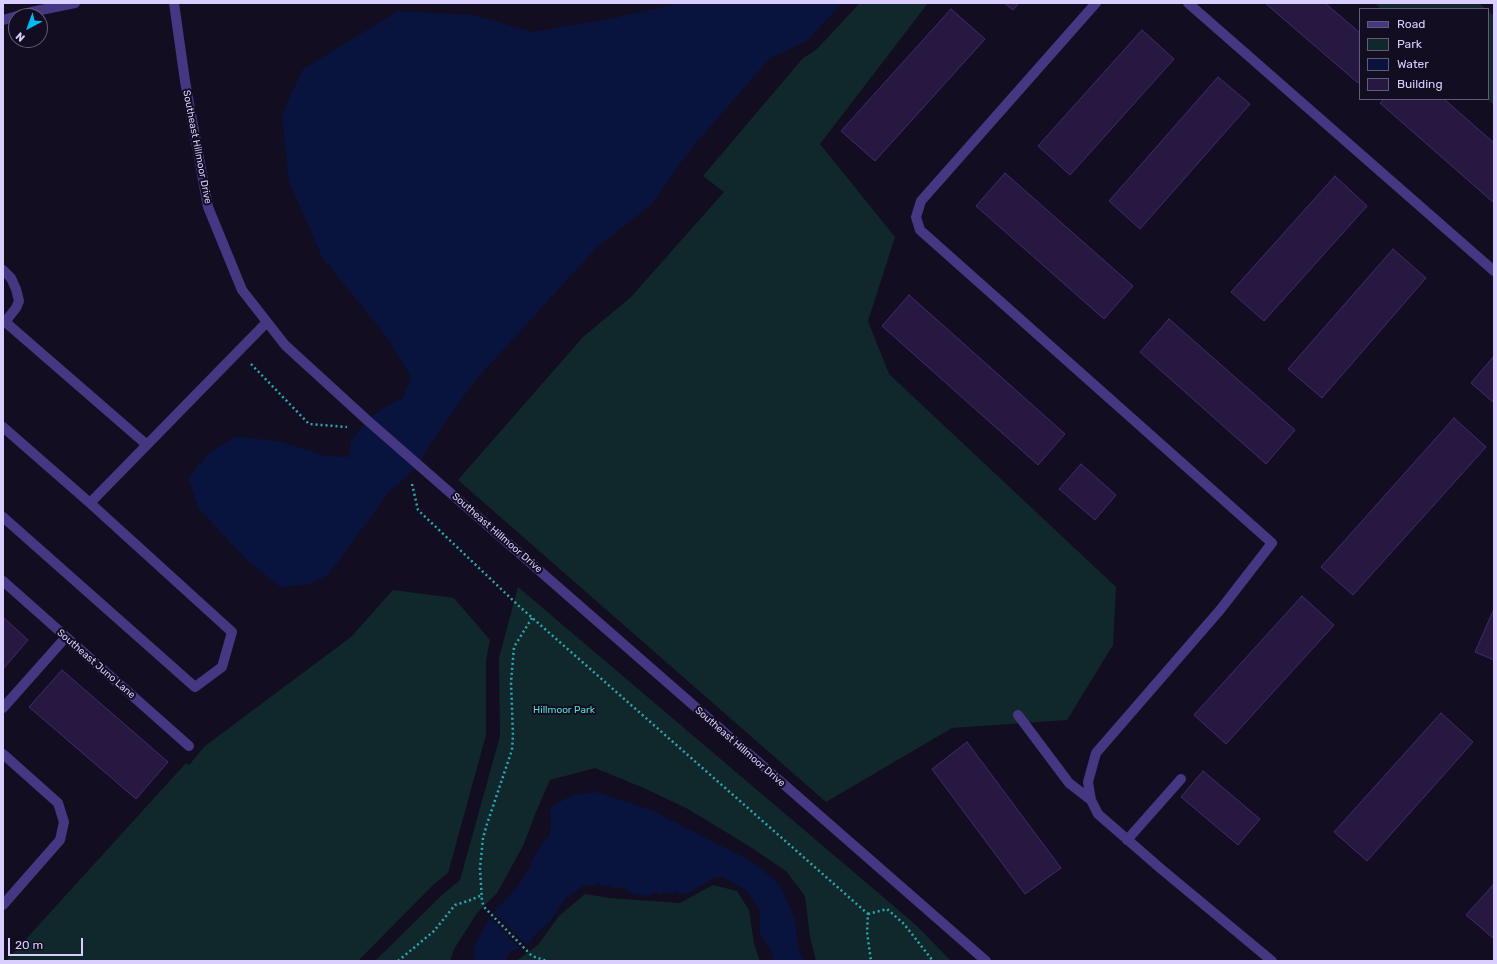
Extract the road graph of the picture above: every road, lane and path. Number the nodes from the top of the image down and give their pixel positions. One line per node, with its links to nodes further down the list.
1 (75, 3): 5 (street)
2 (174, 3): 9 (street, Southeast Hillmoor Drive)
3 (1096, 3): 25 (street)
4 (1188, 3): 7 (street)
5 (3, 20)
6 (3, 270): 8 (street)
7 (1494, 271)
8 (4, 321): 13 (street)
9 (267, 322): 13 (street); 34 (street, Southeast Hillmoor Drive)
10 (249, 361): 12 (path)
11 (3, 427): 15 (street)
12 (347, 427)
13 (147, 445): 15 (street)
14 (413, 485): 18 (path)
15 (90, 503): 16 (street)
16 (3, 517)
17 (3, 582): 19 (street, Southeast Juno Lane)
18 (532, 618): 27 (path); 29 (path)
19 (66, 637): 20 (street); 22 (street, Southeast Juno Lane)
20 (3, 708)
21 (1018, 715): 25 (street)
22 (189, 746)
23 (3, 754): 28 (street)
24 (1181, 779): 26 (street)
25 (1091, 800): 26 (street)
26 (1128, 840): 35 (street)
27 (482, 895): 30 (path); 31 (path)
28 (3, 905)
29 (868, 914): 32 (path); 33 (path)
30 (398, 961)
31 (547, 961)
32 (871, 961)
33 (933, 961)
34 (986, 961)
35 (1272, 961)

